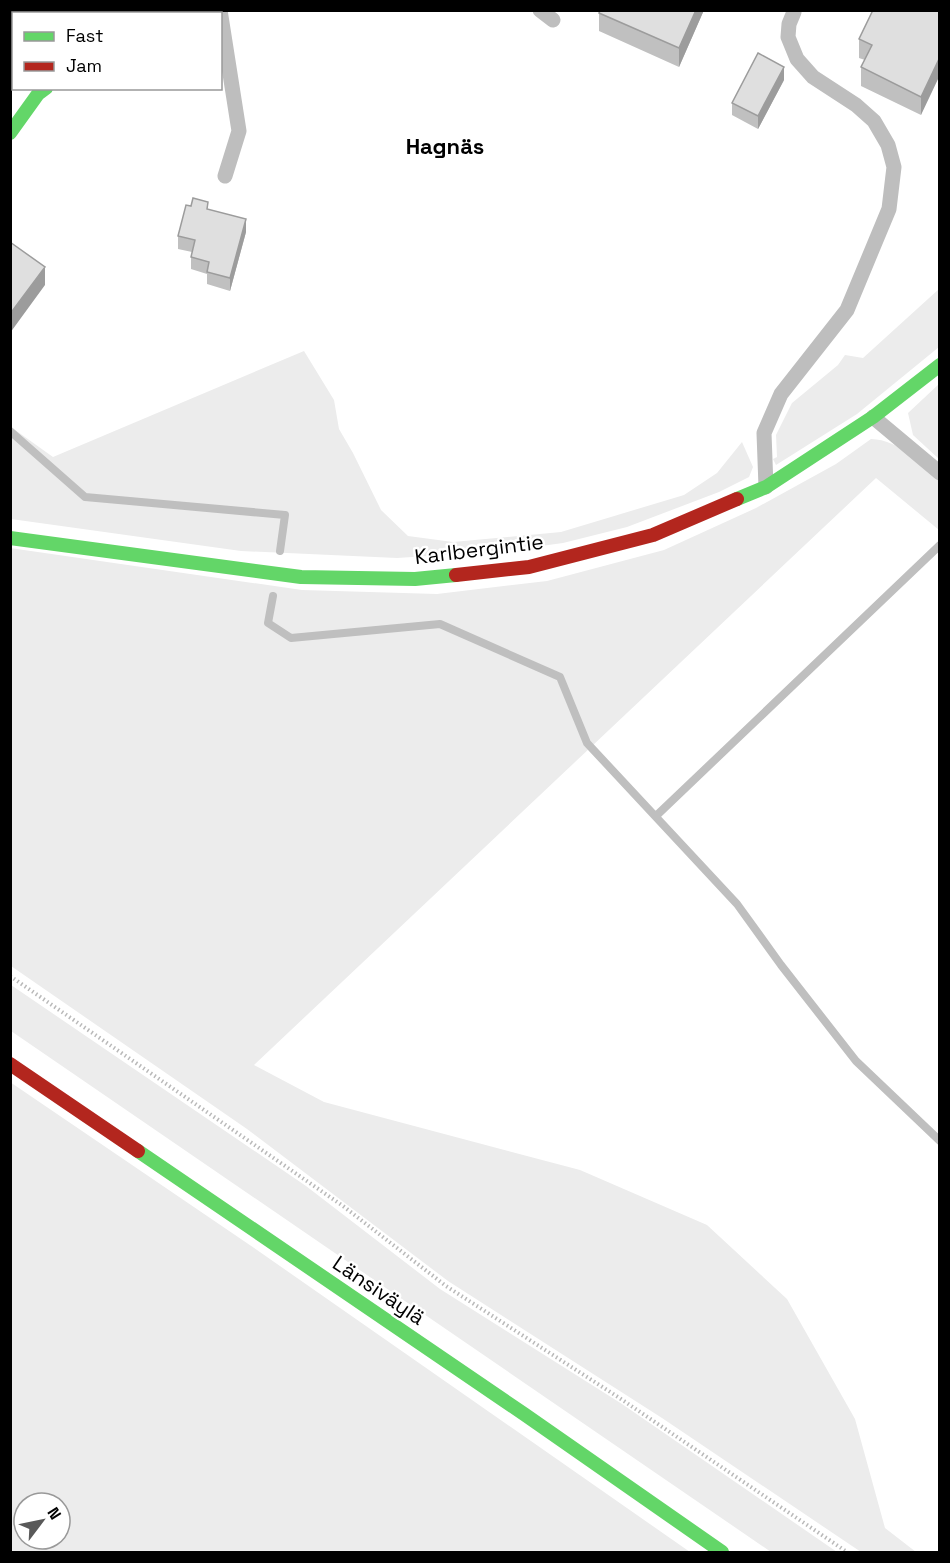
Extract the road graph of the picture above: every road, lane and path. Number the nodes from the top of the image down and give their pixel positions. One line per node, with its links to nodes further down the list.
1 (540, 10): 3 (lane)
2 (794, 12): 11 (lane)
3 (553, 20)
4 (222, 23): 7 (lane)
5 (38, 90): 6 (street)
6 (10, 133)
7 (225, 176)
8 (939, 365): 9 (street, Karlbergintie)
9 (873, 417): 10 (lane); 11 (street, Karlbergintie)
10 (939, 473)
11 (766, 487): 12 (street, Karlbergintie)
12 (10, 538)
13 (10, 976): 16 (path)
14 (10, 1064): 15 (street, Länsiväylä)
15 (722, 1552)
16 (847, 1552)

